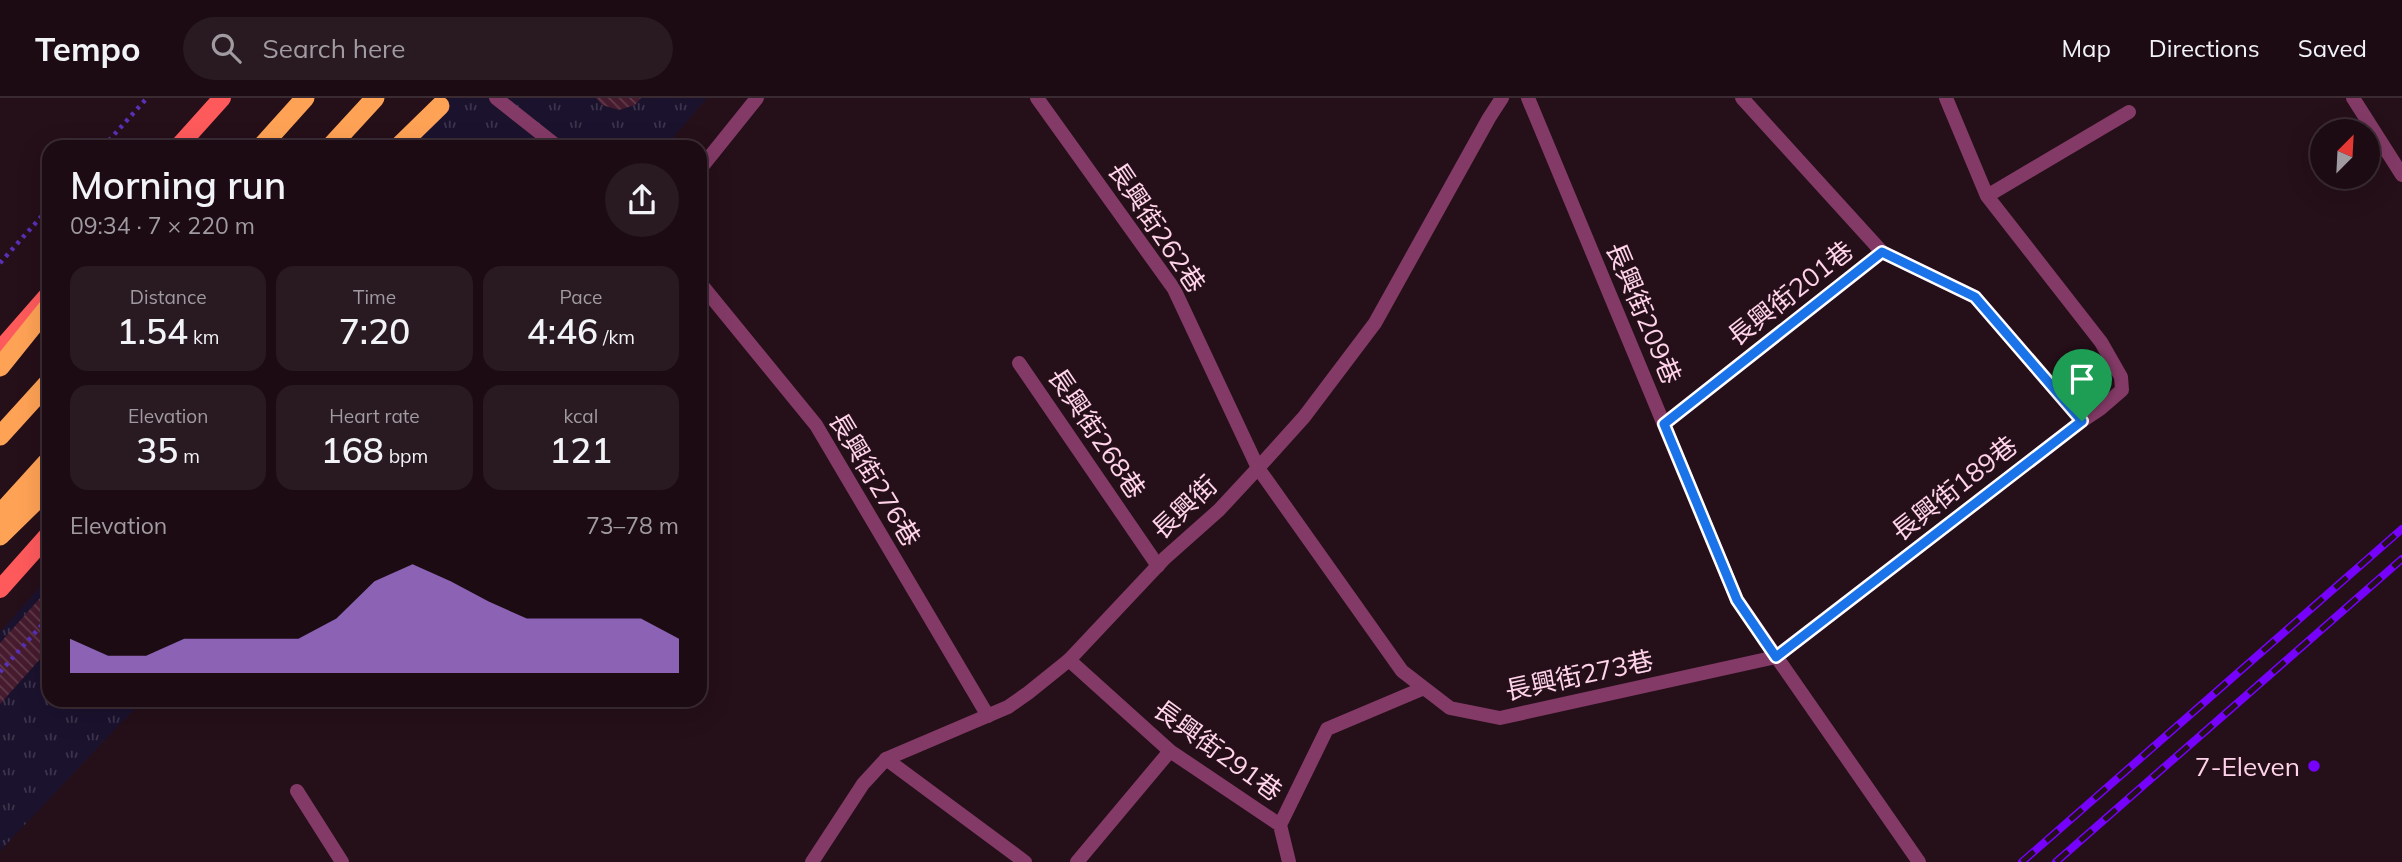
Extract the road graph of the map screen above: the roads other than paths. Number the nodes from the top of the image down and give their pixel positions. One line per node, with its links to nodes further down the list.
1 (222, 98): 14 (main road)
2 (305, 98): 15 (highway)
3 (374, 98): 16 (highway)
4 (496, 98): 18 (street)
5 (757, 98): 19 (street)
6 (1037, 98): 34 (street, 長興街262巷)
7 (1502, 98): 34 (street, 長興街)
8 (1528, 98): 31 (street, 長興街209巷)
9 (1742, 98): 22 (street, 長興街201巷)
10 (1946, 98): 21 (street, 長興街189巷)
11 (2353, 98): 20 (street)
12 (444, 102): 17 (highway)
13 (2129, 112): 21 (street)
14 (184, 140)
15 (267, 140)
16 (336, 140)
17 (406, 140)
18 (549, 140)
19 (707, 160)
20 (2402, 175)
21 (1987, 195): 30 (street, 長興街189巷)
22 (1882, 252): 30 (street); 31 (street, 長興街201巷)
23 (707, 292): 44 (street, 長興街276巷)
24 (42, 302): 26 (main road)
25 (42, 315): 28 (highway)
26 (0, 350)
27 (1019, 363): 39 (street, 長興街268巷)
28 (0, 367)
29 (42, 390): 32 (highway)
30 (2082, 421): 41 (street, 長興街189巷)
31 (1664, 424): 41 (street, 長興街209巷)
32 (0, 436)
33 (42, 468): 36 (highway)
34 (1258, 468): 39 (street, 長興街); 43 (street, 長興街273巷)
35 (42, 495): 37 (highway)
36 (0, 514)
37 (0, 536)
38 (42, 542): 40 (main road)
39 (1158, 566): 42 (street, 長興街)
40 (0, 589)
41 (1776, 657): 43 (street, 長興街273巷); 54 (street)
42 (1069, 660): 44 (street, 長興街); 45 (street, 長興街291巷)
43 (1424, 688): 48 (street)
44 (988, 716): 46 (street, 長興街)
45 (1170, 751): 48 (street, 長興街291巷); 52 (street)
46 (886, 759): 50 (street, 長興街); 51 (street)
47 (297, 791): 49 (street)
48 (1280, 825): 53 (street, 長興街291巷)
49 (342, 862)
50 (812, 862)
51 (1025, 862)
52 (1077, 862)
53 (1289, 862)
54 (1919, 862)

